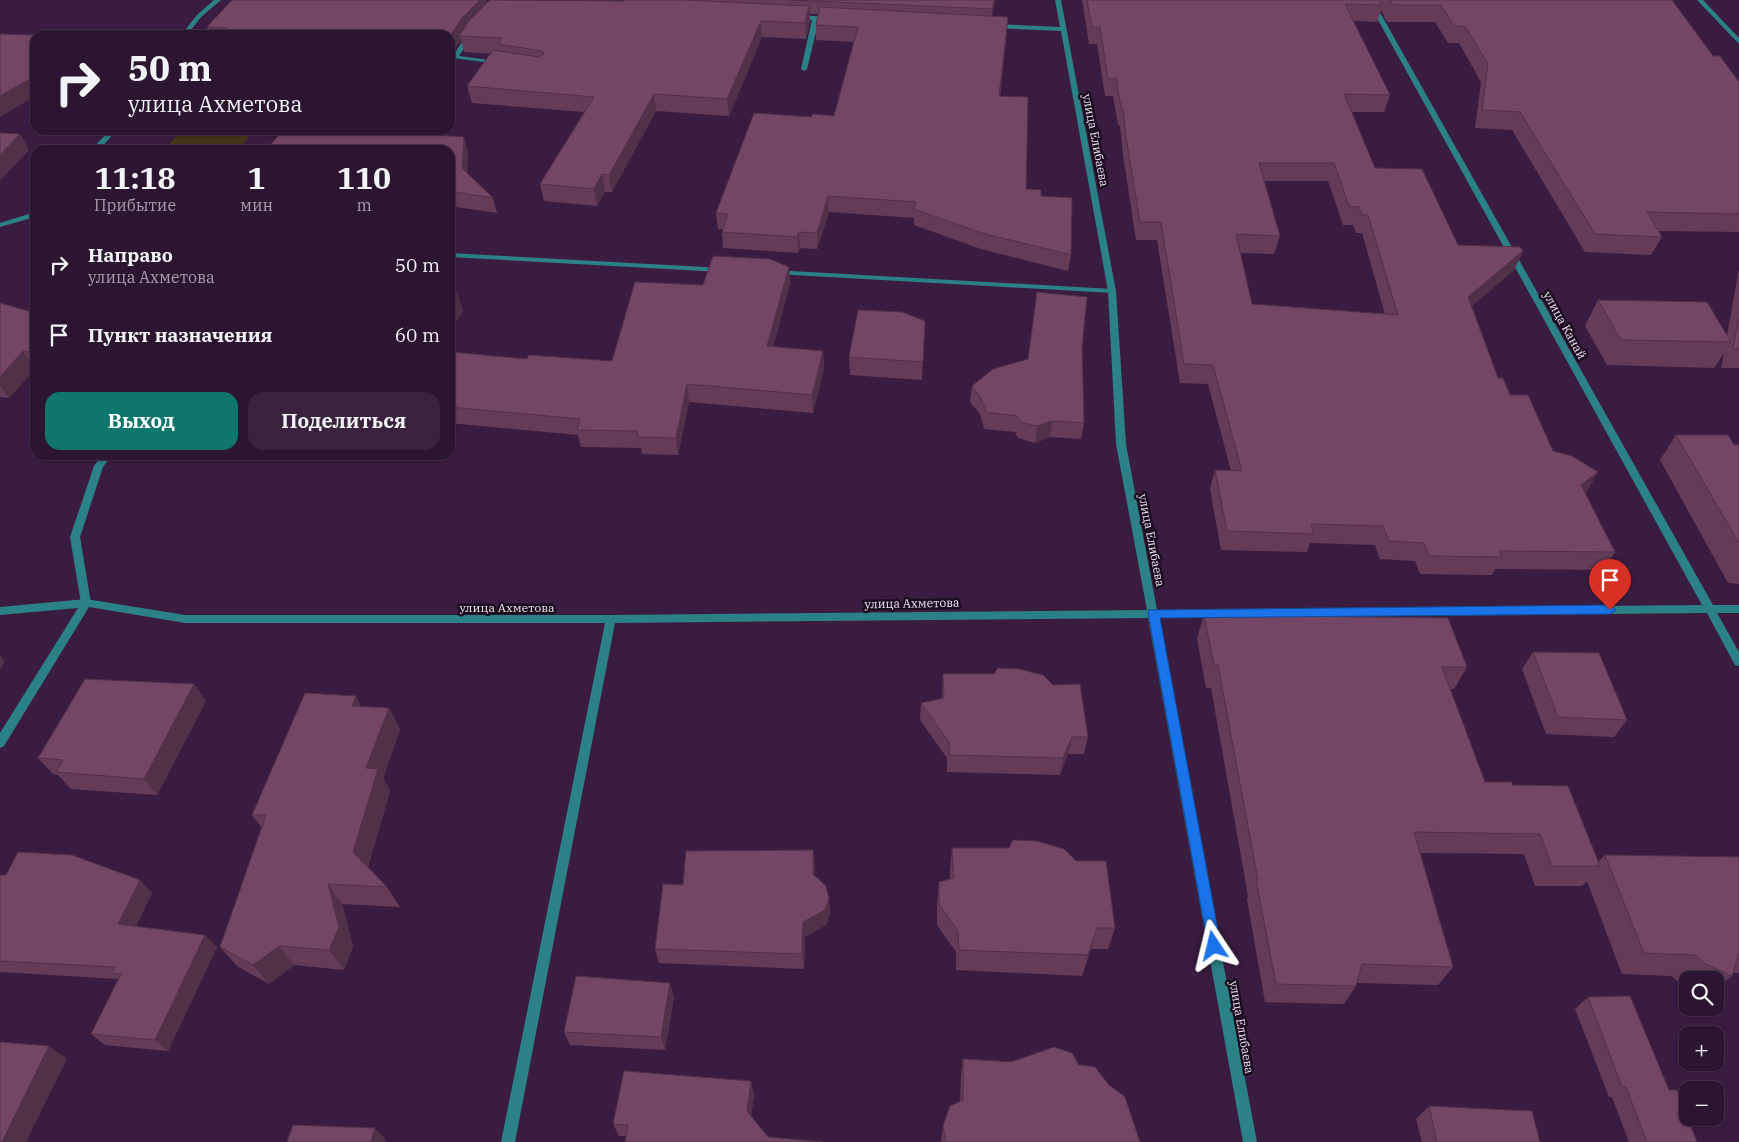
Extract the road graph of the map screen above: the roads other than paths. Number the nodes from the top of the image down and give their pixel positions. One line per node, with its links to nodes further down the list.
1 (218, 0): 11 (street)
2 (1058, 0): 10 (street, улица Елибаева)
3 (1370, 0): 25 (street, улица Канай)
4 (1700, 0): 12 (street)
5 (786, 17): 6 (street)
6 (816, 18): 7 (street); 14 (street)
7 (836, 19)
8 (984, 25): 10 (street)
9 (475, 29): 13 (street)
10 (1062, 29): 22 (street, улица Елибаева)
11 (188, 30)
12 (1739, 42)
13 (504, 64)
14 (804, 70)
15 (109, 135): 16 (street)
16 (100, 145)
17 (30, 216): 18 (street)
18 (0, 224)
19 (455, 255): 20 (street)
20 (727, 270)
21 (766, 272): 22 (street)
22 (1112, 291): 28 (street, улица Елибаева)
23 (103, 460): 24 (street)
24 (86, 603): 27 (street, улица Ахметова); 29 (street, улица Ахметова); 31 (street)
25 (1710, 609): 26 (street, улица Ахметова); 28 (street, улица Ахметова); 30 (street, улица Канай)
26 (1739, 609)
27 (0, 611)
28 (1154, 613): 29 (street, улица Ахметова); 33 (street, улица Елибаева)
29 (611, 619): 32 (street)
30 (1739, 662)
31 (0, 743)
32 (508, 1142)
33 (1250, 1142)

